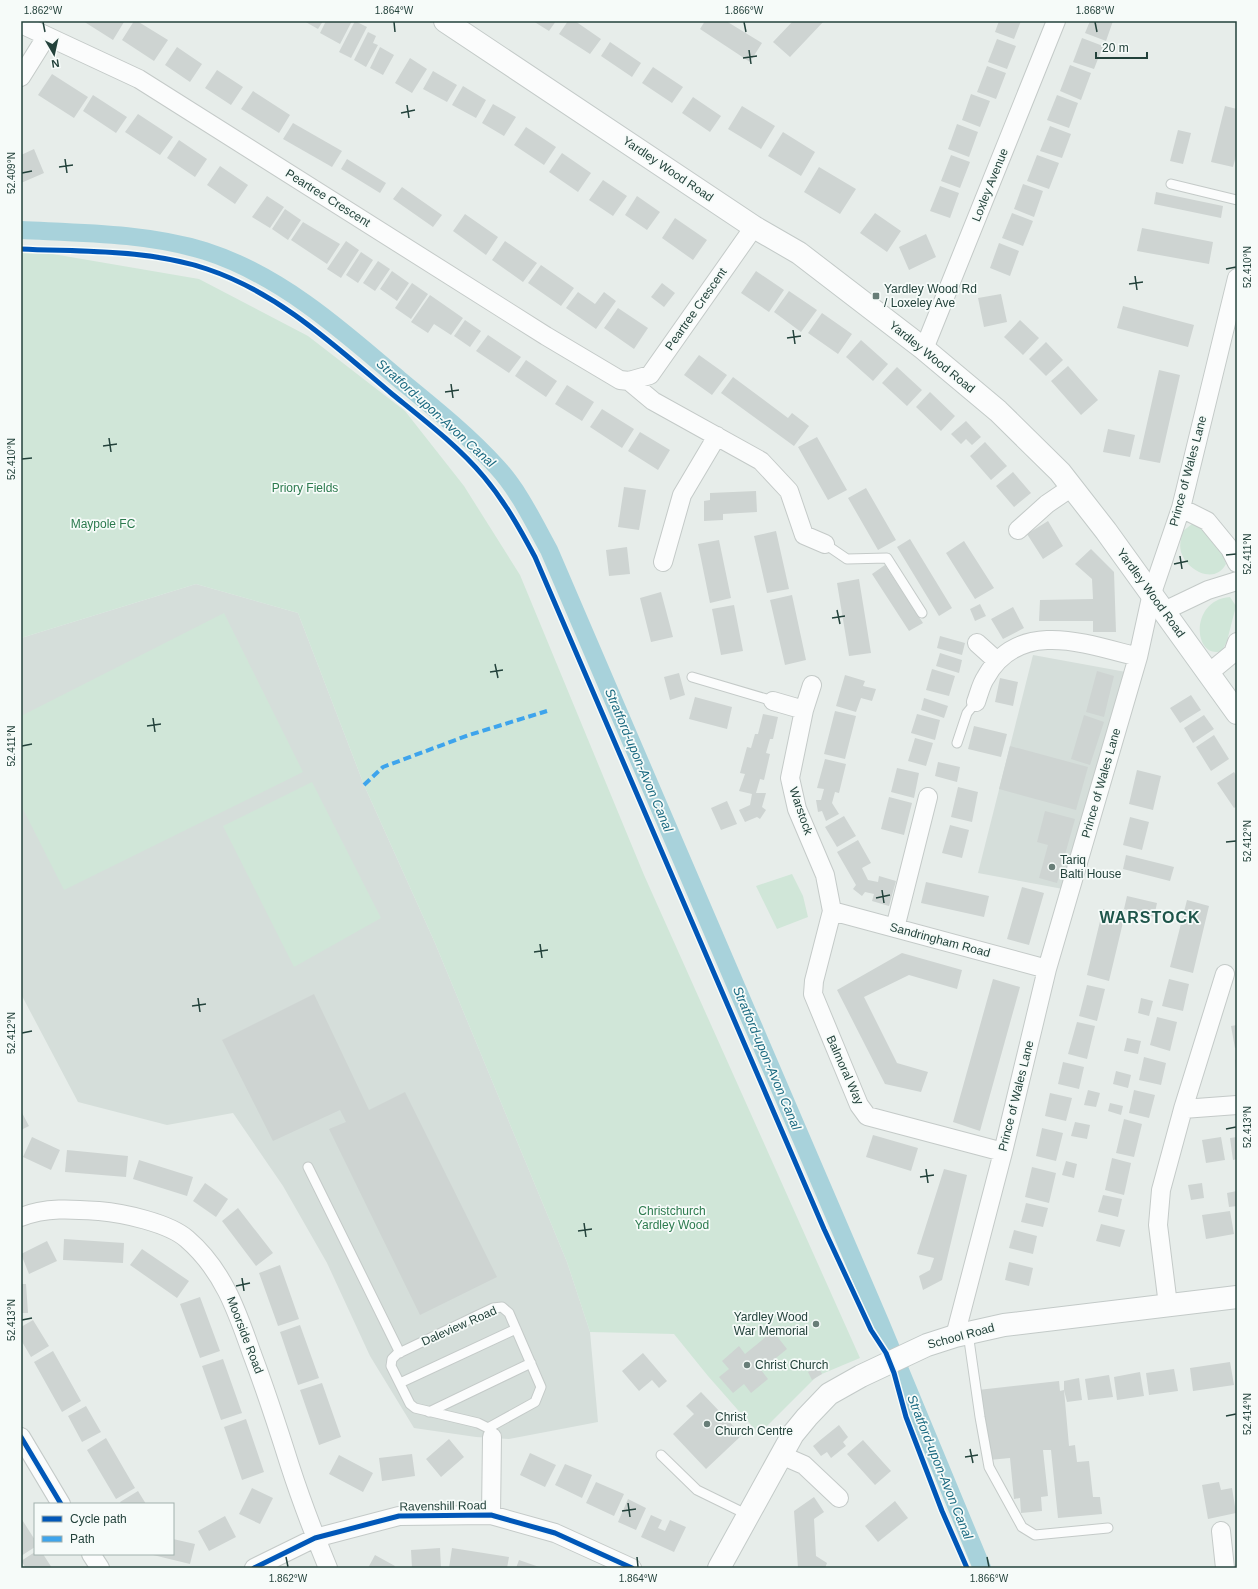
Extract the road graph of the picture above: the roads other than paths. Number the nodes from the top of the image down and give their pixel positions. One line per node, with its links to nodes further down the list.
1 (445, 21): 8 (street, Yardley Wood Road)
2 (1056, 21): 10 (street, Loxley Avenue)
3 (21, 24): 4 (street, Peartree Crescent)
4 (46, 37): 5 (street); 11 (street, Peartree Crescent)
5 (21, 77)
6 (1170, 184): 7 (lane)
7 (1237, 200)
8 (754, 227): 10 (street, Yardley Wood Road); 11 (street, Peartree Crescent)
9 (1237, 278): 14 (street, Prince of Wales Lane)
10 (924, 349): 13 (street, Yardley Wood Road)
11 (629, 382): 12 (street, Peartree Crescent)
12 (717, 436): 16 (street, Peartree Crescent); 17 (street)
13 (1072, 487): 15 (street); 20 (street, Yardley Wood Road)
14 (1181, 508): 18 (street); 20 (street, Prince of Wales Lane)
15 (1018, 530)
16 (825, 544): 22 (lane)
17 (663, 562)
18 (1237, 563)
19 (1237, 581): 21 (street)
20 (1152, 593): 21 (street, Yardley Wood Road); 25 (street, Prince of Wales Lane)
21 (1164, 611): 27 (street, Yardley Wood Road)
22 (922, 614)
23 (1237, 642): 27 (street)
24 (977, 643): 26 (street)
25 (1138, 657): 26 (street); 38 (street, Prince of Wales Lane)
26 (997, 661): 31 (street)
27 (1210, 672): 33 (street, Yardley Wood Road)
28 (692, 678): 30 (lane)
29 (812, 685): 32 (street, Warstock)
30 (773, 701): 32 (street)
31 (976, 702): 34 (lane)
32 (804, 710): 36 (street, Warstock)
33 (1237, 713)
34 (957, 743)
35 (928, 797): 37 (street)
36 (832, 911): 37 (street, Sandringham Road); 42 (street, Balmoral Way)
37 (895, 928): 38 (street, Sandringham Road)
38 (1047, 969): 42 (street, Prince of Wales Lane)
39 (1225, 974): 41 (street)
40 (1237, 1105): 41 (street)
41 (1183, 1109): 46 (street)
42 (1003, 1152): 48 (street, Prince of Wales Lane)
43 (308, 1166): 49 (lane)
44 (21, 1217): 63 (street, Moorside Road)
45 (1237, 1297): 46 (street, School Road)
46 (1168, 1305): 48 (street, School Road)
47 (516, 1329): 49 (lane, Daleview Road); 50 (lane, Daleview Road); 51 (lane)
48 (961, 1334): 55 (street, School Road); 61 (lane)
49 (400, 1353): 51 (lane)
50 (531, 1363): 52 (lane); 53 (lane, Daleview Road)
51 (400, 1383): 52 (lane)
52 (429, 1412): 53 (lane)
53 (490, 1433): 59 (street)
54 (21, 1437): 58 (street)
55 (781, 1454): 57 (street); 60 (street, School Road)
56 (661, 1455): 60 (lane)
57 (840, 1498)
58 (60, 1503)
59 (491, 1515): 63 (street, Ravenshill Road); 70 (street, Ravenshill Road)
60 (748, 1515): 66 (street, School Road)
61 (1108, 1528)
62 (1221, 1531): 65 (street)
63 (316, 1538): 68 (street, Ravenshill Road); 69 (street, Moorside Road)
64 (92, 1555): 67 (street)
65 (1229, 1557)
66 (726, 1564)
67 (100, 1568)
68 (254, 1568)
69 (328, 1568)
70 (632, 1568)

